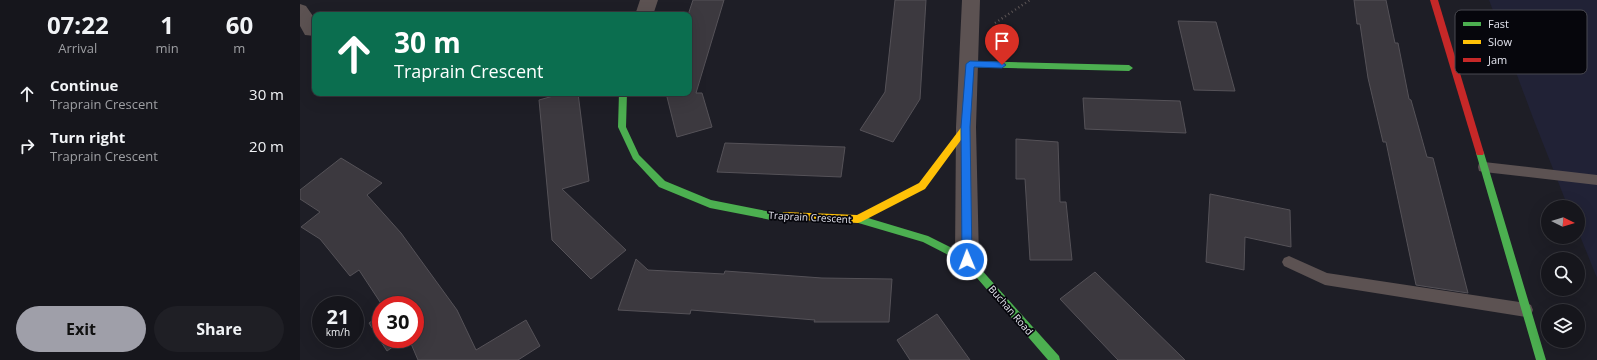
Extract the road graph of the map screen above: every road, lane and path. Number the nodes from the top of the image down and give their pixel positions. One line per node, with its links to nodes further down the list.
1 (649, 0): 6 (street)
2 (971, 0): 8 (street)
3 (1030, 0): 8 (path)
4 (1434, 0): 11 (street)
5 (300, 10): 7 (street)
6 (645, 12)
7 (312, 30)
8 (970, 40): 9 (street)
9 (970, 64): 10 (street); 14 (street)
10 (1129, 68)
11 (1455, 70)
12 (1456, 74): 15 (street)
13 (623, 96): 17 (street, Traprain Crescent)
14 (966, 127): 17 (street, Traprain Crescent); 18 (street)
15 (1484, 167): 16 (lane); 20 (street)
16 (1597, 180)
17 (858, 219): 18 (street, Buchan Road)
18 (967, 260): 21 (street, Buchan Road)
19 (1289, 262): 20 (lane)
20 (1526, 310): 22 (street)
21 (1055, 360)
22 (1541, 360)

